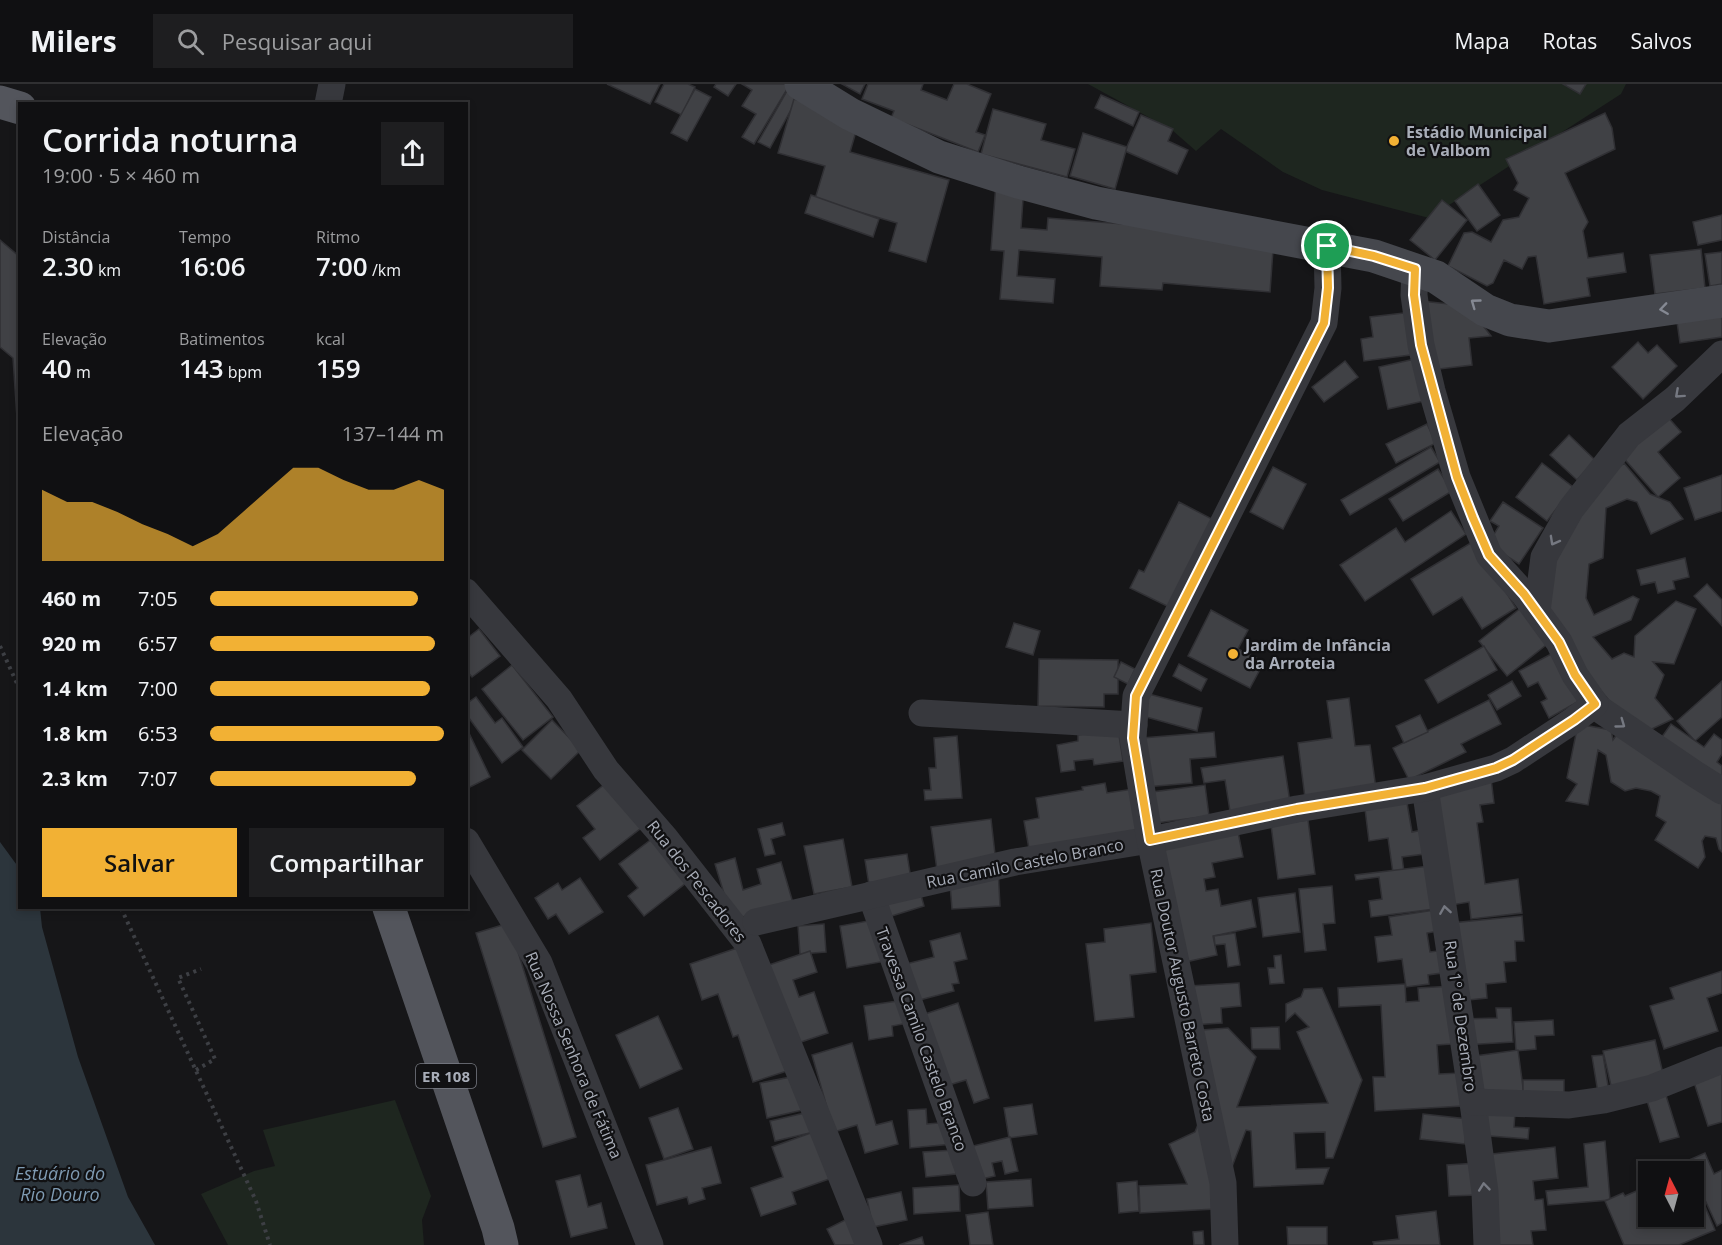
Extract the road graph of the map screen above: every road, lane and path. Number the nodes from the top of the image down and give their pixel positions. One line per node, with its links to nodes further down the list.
1 (332, 84): 4 (street)
2 (801, 84): 6 (street)
3 (0, 102): 5 (main road)
4 (328, 102)
5 (18, 107)
6 (1327, 246): 7 (street); 16 (street, Rua Doutor Augusto Barreto Costa)
7 (1415, 269): 8 (street, one-way to 7); 11 (street)
8 (1722, 300)
9 (1722, 354): 11 (street, one-way to 11)
10 (468, 594): 33 (street, Rua dos Pescadores)
11 (1537, 611): 14 (street)
12 (0, 645): 13 (path)
13 (18, 680)
14 (1595, 704): 17 (street, Rua Camilo Castelo Branco); 18 (street, one-way to 18)
15 (922, 713): 16 (street)
16 (1134, 725): 19 (street, Rua Doutor Augusto Barreto Costa)
17 (1425, 788): 19 (street, Rua Camilo Castelo Branco); 28 (street, Rua 1º de Dezembro, one-way to 17)
18 (1722, 791)
19 (1150, 840): 21 (street, Rua Camilo Castelo Branco); 34 (street, Rua Doutor Augusto Barreto Costa)
20 (468, 844): 32 (street, Rua Nossa Senhora de Fátima)
21 (871, 895): 24 (street, Rua Camilo Castelo Branco); 29 (street, Travessa Camilo Castelo Branco)
22 (121, 909): 27 (path)
23 (389, 909): 31 (main road, ER 108)
24 (756, 922)
25 (201, 969): 27 (path)
26 (1722, 1060): 28 (street)
27 (196, 1070): 30 (path)
28 (1473, 1102): 35 (street, Rua 1º de Dezembro, one-way to 28)
29 (973, 1183)
30 (270, 1245)
31 (502, 1245)
32 (650, 1245)
33 (869, 1245)
34 (1225, 1245)
35 (1487, 1245)

